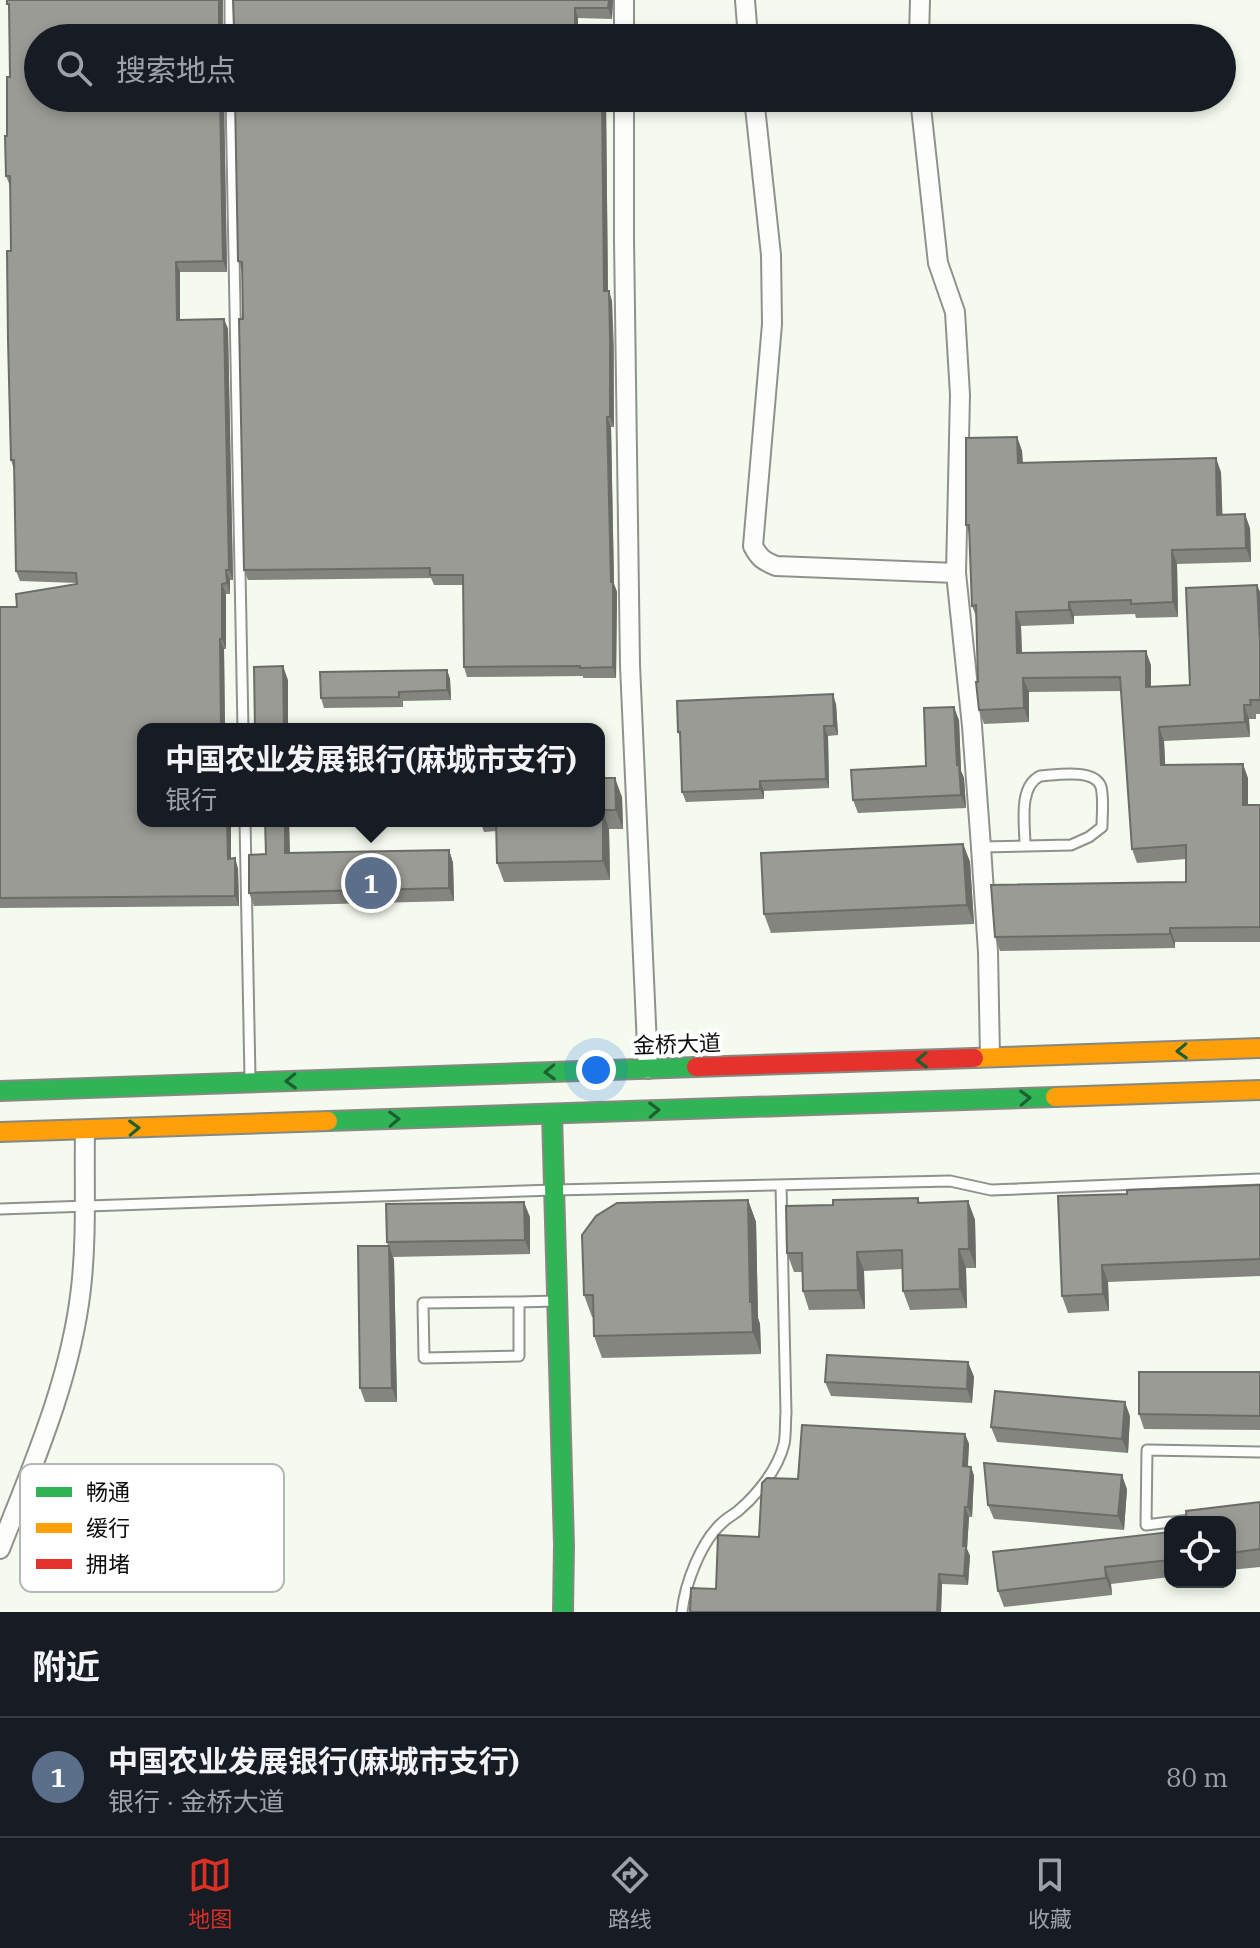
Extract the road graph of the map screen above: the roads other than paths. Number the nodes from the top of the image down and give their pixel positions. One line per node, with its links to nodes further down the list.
1 (230, 0): 5 (lane)
2 (624, 0): 6 (street)
3 (745, 0): 7 (street)
4 (920, 0): 8 (street)
5 (230, 24)
6 (624, 24)
7 (747, 24)
8 (919, 24)
9 (231, 112): 14 (lane)
10 (624, 112): 20 (street)
11 (756, 112): 13 (street)
12 (922, 112): 13 (street)
13 (956, 573): 17 (street)
14 (243, 723)
15 (245, 827): 21 (lane)
16 (1025, 846): 16 (lane); 17 (lane)
17 (981, 847): 19 (street)
18 (1260, 1048): 19 (main road, 金桥大道, one-way to 19)
19 (990, 1057): 20 (main road, 金桥大道, one-way to 20)
20 (648, 1069): 21 (main road, 金桥大道, one-way to 21)
21 (250, 1082): 23 (main road, 金桥大道)
22 (1260, 1090): 24 (main road, one-way to 22)
23 (0, 1091)
24 (552, 1114): 25 (main road, one-way to 24); 29 (main road)
25 (85, 1130): 26 (main road); 30 (street)
26 (0, 1132)
27 (1260, 1179): 28 (lane)
28 (781, 1185): 29 (lane); 40 (lane)
29 (554, 1190): 30 (lane); 32 (main road)
30 (84, 1206): 31 (lane); 35 (street)
31 (0, 1209)
32 (557, 1301): 33 (lane); 39 (main road)
33 (519, 1302): 33 (lane)
34 (1260, 1452): 37 (lane)
35 (33, 1464)
36 (20, 1497): 38 (street)
37 (1164, 1523)
38 (0, 1549)
39 (563, 1612)
40 (682, 1612)

